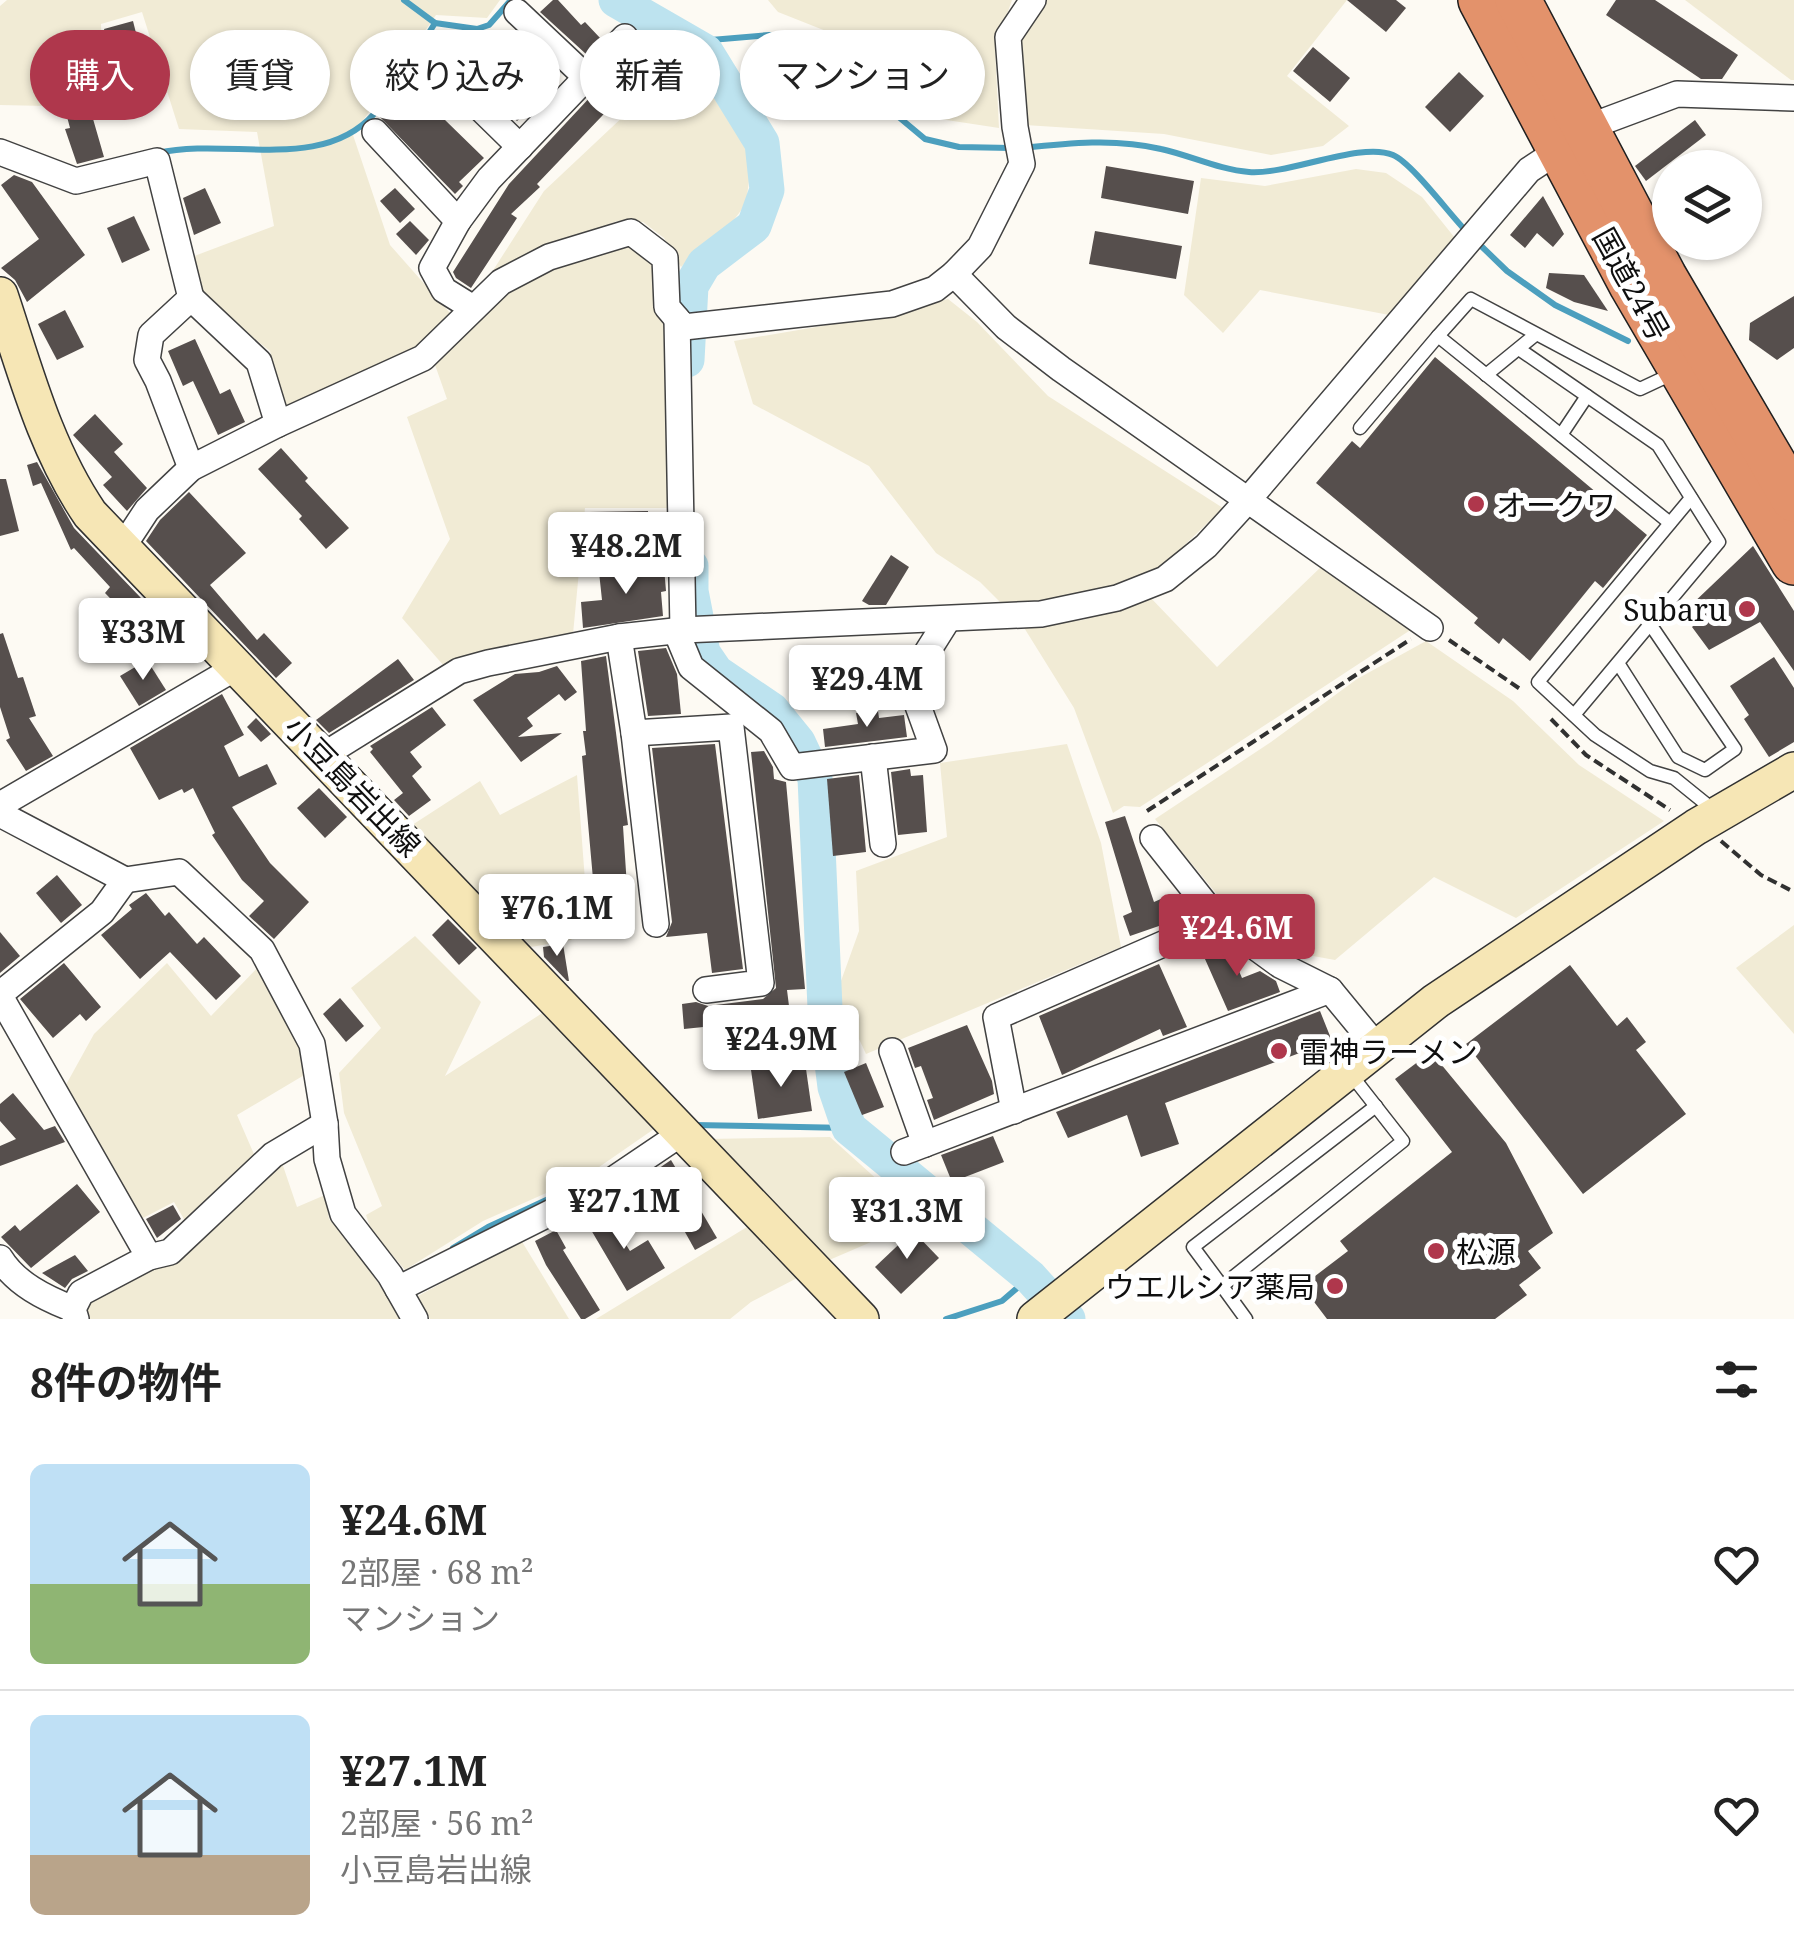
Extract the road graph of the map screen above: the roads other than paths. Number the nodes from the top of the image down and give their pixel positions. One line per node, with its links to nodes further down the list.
1 (1033, 0): 14 (street)
2 (1481, 0): 10 (highway, 国道24号)
3 (1518, 0): 10 (highway, 国道24号)
4 (517, 12): 5 (street)
5 (580, 71)
6 (580, 83): 11 (street)
7 (1794, 98): 10 (street)
8 (492, 120): 11 (street)
9 (375, 132): 13 (street)
10 (1574, 143): 22 (highway, 国道24号); 30 (highway, 国道24号); 31 (street)
11 (520, 147): 13 (street)
12 (0, 152): 16 (street)
13 (458, 221): 17 (street)
14 (954, 274): 18 (street); 31 (street)
15 (0, 295): 33 (main road, 小豆島岩出線)
16 (191, 298): 25 (street); 28 (street)
17 (474, 308): 18 (street); 25 (street)
18 (677, 320): 34 (street)
19 (1535, 335): 20 (lane); 21 (lane); 22 (lane)
20 (1438, 336): 23 (lane); 26 (lane)
21 (1519, 349): 23 (lane); 24 (lane)
22 (1680, 369): 36 (highway, 国道24号)
23 (1486, 375): 27 (lane)
24 (1587, 396): 27 (lane); 29 (lane)
25 (278, 424): 28 (street)
26 (1360, 428)
27 (1560, 435): 32 (lane)
28 (191, 468): 33 (street)
29 (1692, 498): 32 (lane); 38 (lane)
30 (1794, 499)
31 (1246, 501): 37 (street); 39 (street)
32 (1670, 523): 44 (lane)
33 (122, 548): 43 (main road, 小豆島岩出線)
34 (682, 548): 35 (street); 40 (street)
35 (597, 550)
36 (1794, 562)
37 (948, 619): 40 (street); 47 (street)
38 (1650, 624): 42 (lane); 42 (lane)
39 (1430, 628)
40 (688, 630): 41 (street); 47 (street)
41 (619, 637): 45 (street); 46 (street)
42 (1618, 663): 44 (lane)
43 (237, 668): 46 (main road, 小豆島岩出線); 49 (street)
44 (1574, 716): 51 (lane)
45 (634, 733): 56 (street); 57 (street)
46 (324, 755): 66 (main road, 小豆島岩出線)
47 (873, 757): 53 (street)
48 (1794, 770): 51 (main road)
49 (0, 804)
50 (0, 814): 54 (street)
51 (1707, 820): 60 (main road)
52 (1152, 838): 55 (street)
53 (883, 844)
54 (125, 880): 59 (street); 65 (street)
55 (1218, 920): 58 (street); 64 (street)
56 (656, 924)
57 (706, 990)
58 (1330, 990): 60 (street); 64 (street)
59 (0, 995): 67 (street)
60 (1377, 1046): 62 (main road)
61 (892, 1052): 64 (street)
62 (1347, 1070): 63 (lane); 71 (main road)
63 (1376, 1106): 69 (lane); 69 (lane)
64 (1014, 1110)
65 (326, 1124): 67 (street); 70 (street)
66 (682, 1133): 70 (street); 74 (main road, 小豆島岩出線)
67 (149, 1257): 72 (street)
68 (0, 1258): 72 (street)
69 (1222, 1286): 75 (lane)
70 (398, 1288): 73 (street)
71 (1046, 1310)
72 (74, 1314)
73 (415, 1319)
74 (861, 1319)
75 (1246, 1319)

